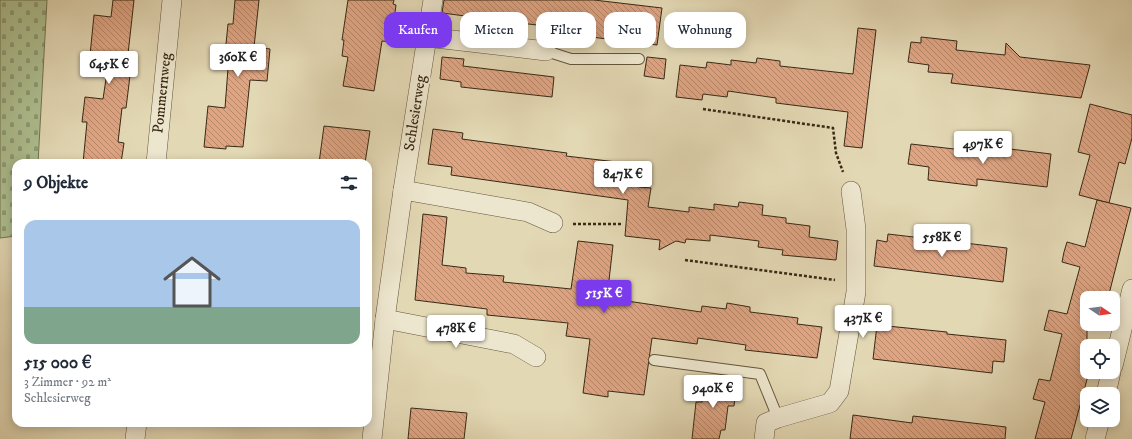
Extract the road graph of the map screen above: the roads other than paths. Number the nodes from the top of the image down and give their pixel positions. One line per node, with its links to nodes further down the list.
1 (172, 0): 8 (street, Pommernweg)
2 (433, 0): 3 (street, Schlesierweg)
3 (431, 12)
4 (452, 40): 6 (street)
5 (425, 48): 9 (street, Schlesierweg)
6 (546, 51): 7 (lane)
7 (638, 59)
8 (156, 159)
9 (403, 190): 11 (street); 13 (street, Schlesierweg)
10 (851, 191): 17 (street)
11 (553, 223)
12 (1132, 289): 14 (street)
13 (384, 319): 15 (street); 21 (street, Schlesierweg)
14 (1120, 339)
15 (536, 357)
16 (654, 360): 17 (lane)
17 (778, 418): 22 (street)
18 (136, 427): 20 (street)
19 (1098, 427): 23 (street)
20 (135, 439)
21 (372, 439)
22 (764, 439)
23 (1095, 439)

